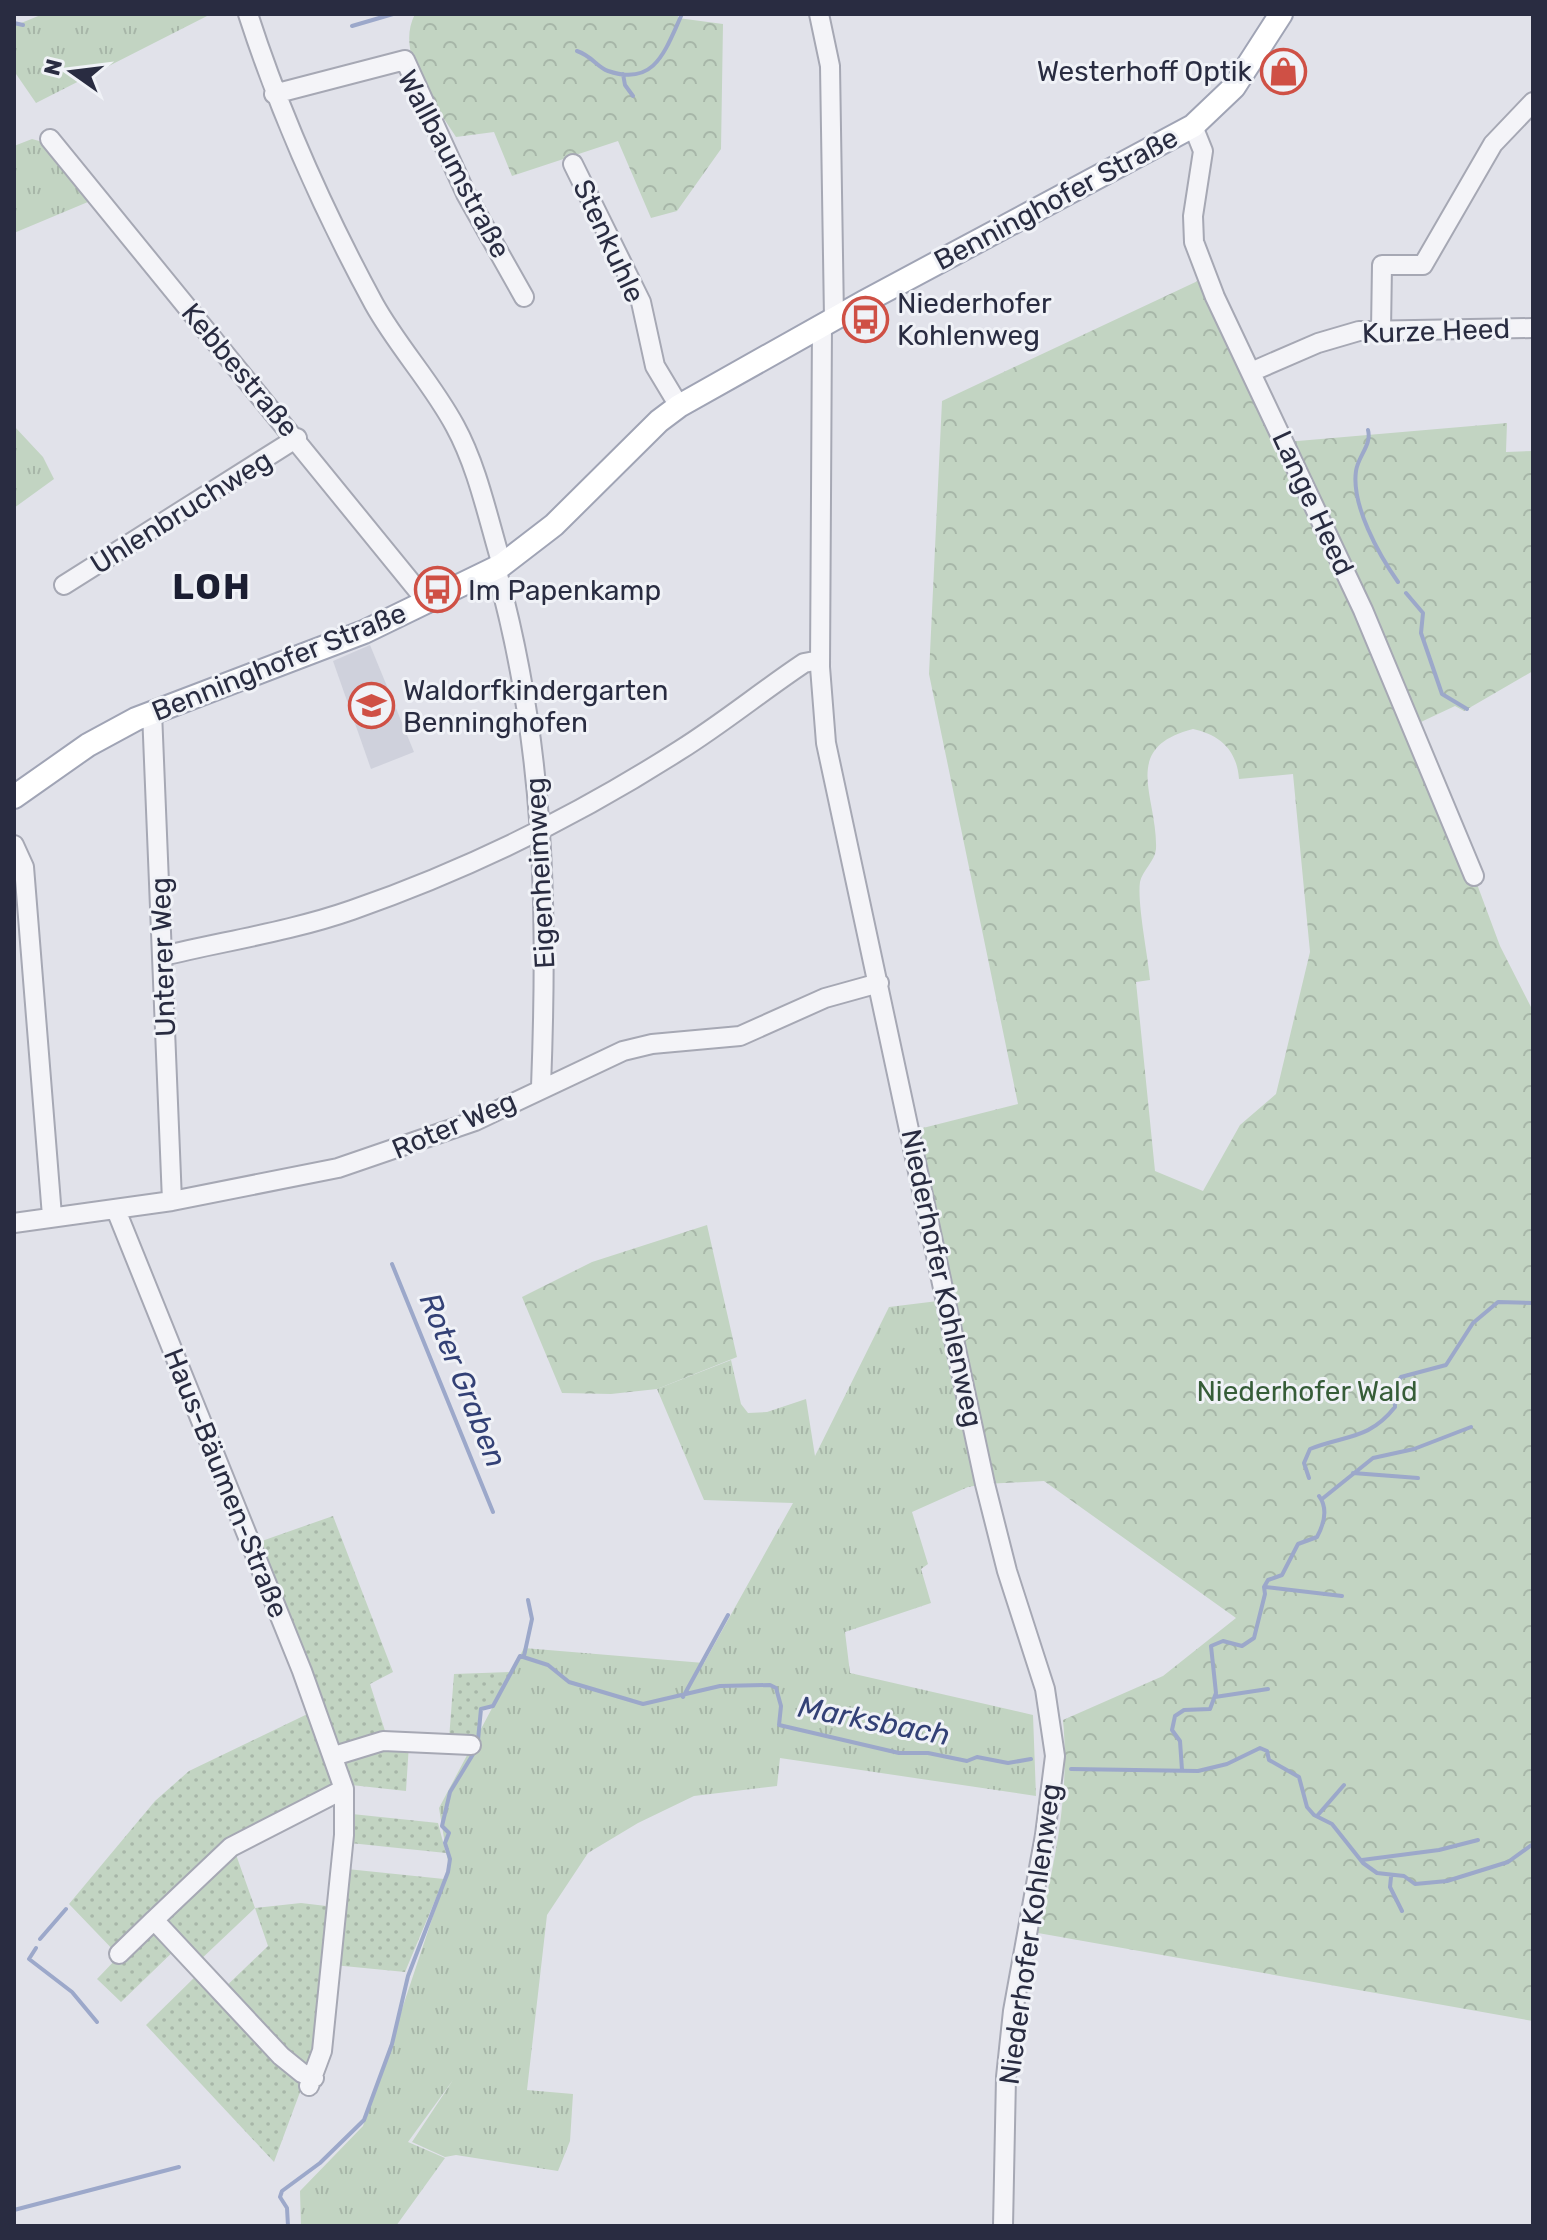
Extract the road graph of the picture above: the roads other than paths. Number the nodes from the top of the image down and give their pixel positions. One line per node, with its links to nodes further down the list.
1 (248, 14): 4 (street)
2 (819, 14): 10 (street, Niederhofer Kohlenweg)
3 (1281, 14): 6 (main road, Benninghofer Straße)
4 (274, 94): 9 (street, Wallbaumstraße); 16 (street)
5 (1533, 102): 12 (street)
6 (1193, 126): 10 (main road, Benninghofer Straße); 13 (street, Lange Heed)
7 (50, 139): 15 (street, Kebbestraße)
8 (573, 164): 14 (street, Stenkuhle)
9 (524, 297)
10 (828, 321): 14 (main road, Benninghofer Straße); 19 (street, Niederhofer Kohlenweg)
11 (1533, 328): 12 (street, Kurze Heed)
12 (1381, 330): 13 (street, Kurze Heed)
13 (1251, 372): 24 (street, Lange Heed)
14 (679, 406): 16 (main road, Benninghofer Straße)
15 (297, 438): 17 (street, Uhlenbruchweg); 18 (street, Kebbestraße)
16 (499, 566): 18 (main road, Benninghofer Straße); 22 (street, Eigenheimweg)
17 (64, 585)
18 (428, 603): 20 (main road, Benninghofer Straße)
19 (820, 660): 22 (street); 26 (street, Niederhofer Kohlenweg)
20 (152, 712): 21 (main road, Benninghofer Straße); 25 (street, Unterer Weg)
21 (14, 797)
22 (543, 829): 25 (street); 27 (street, Eigenheimweg)
23 (14, 845): 30 (street)
24 (1474, 876)
25 (163, 956): 28 (street, Unterer Weg)
26 (879, 983): 27 (street, Roter Weg); 37 (street, Niederhofer Kohlenweg)
27 (541, 1087): 28 (street, Roter Weg)
28 (172, 1201): 29 (street, Roter Weg)
29 (116, 1210): 30 (street, Roter Weg); 33 (street, Haus-Bäumen-Straße)
30 (52, 1216): 31 (street, Roter Weg)
31 (14, 1223)
32 (471, 1745): 33 (street)
33 (334, 1756): 34 (street, Haus-Bäumen-Straße)
34 (344, 1789): 35 (street); 35 (street, Haus-Bäumen-Straße)
35 (154, 1920): 36 (street)
36 (119, 1954)
37 (1003, 2226)

